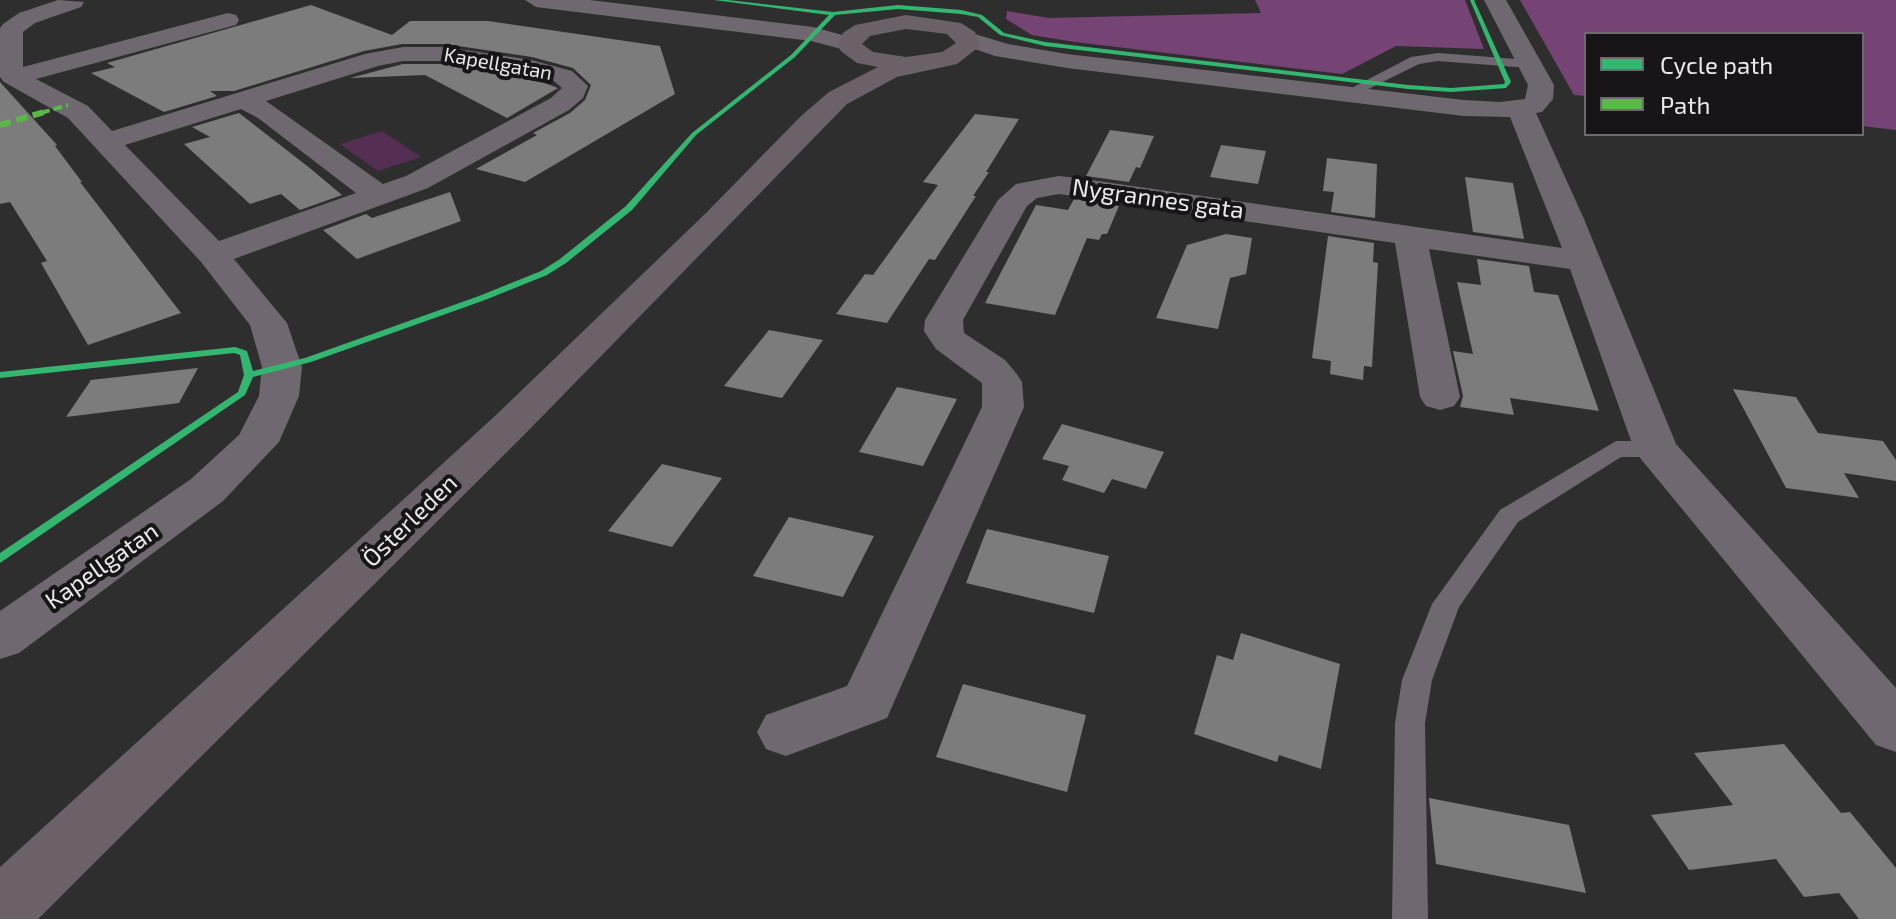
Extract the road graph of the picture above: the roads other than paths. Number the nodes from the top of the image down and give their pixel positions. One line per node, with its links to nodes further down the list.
1 (536, 0): 10 (street)
2 (565, 0): 8 (street)
3 (921, 0): 8 (main road)
4 (948, 0): 9 (main road)
5 (1495, 0): 13 (street)
6 (73, 2): 14 (street)
7 (228, 20): 14 (street)
8 (880, 25): 9 (main road); 10 (main road)
9 (966, 37): 11 (street); 12 (main road, Österleden)
10 (849, 46): 12 (main road); 18 (main road, Österleden)
11 (1067, 61): 12 (street); 15 (street)
12 (934, 62): 18 (main road, Österleden)
13 (1529, 64): 15 (lane); 17 (street)
14 (13, 77): 19 (street, Kapellgatan)
15 (1347, 94): 17 (street)
16 (244, 100): 19 (street, Kapellgatan); 20 (street); 20 (street, Kapellgatan)
17 (1520, 109): 23 (street)
18 (811, 122): 29 (main road, Österleden)
19 (109, 141): 22 (street, Kapellgatan)
20 (381, 197): 22 (street, Kapellgatan)
21 (1410, 235): 23 (street, Nygrannes gata); 24 (street); 28 (street, Nygrannes gata)
22 (213, 255): 26 (street, Kapellgatan)
23 (1583, 261): 25 (street)
24 (1440, 397)
25 (1656, 449): 27 (street); 30 (lane)
26 (0, 638)
27 (1896, 728)
28 (786, 732)
29 (0, 911)
30 (1410, 919)

